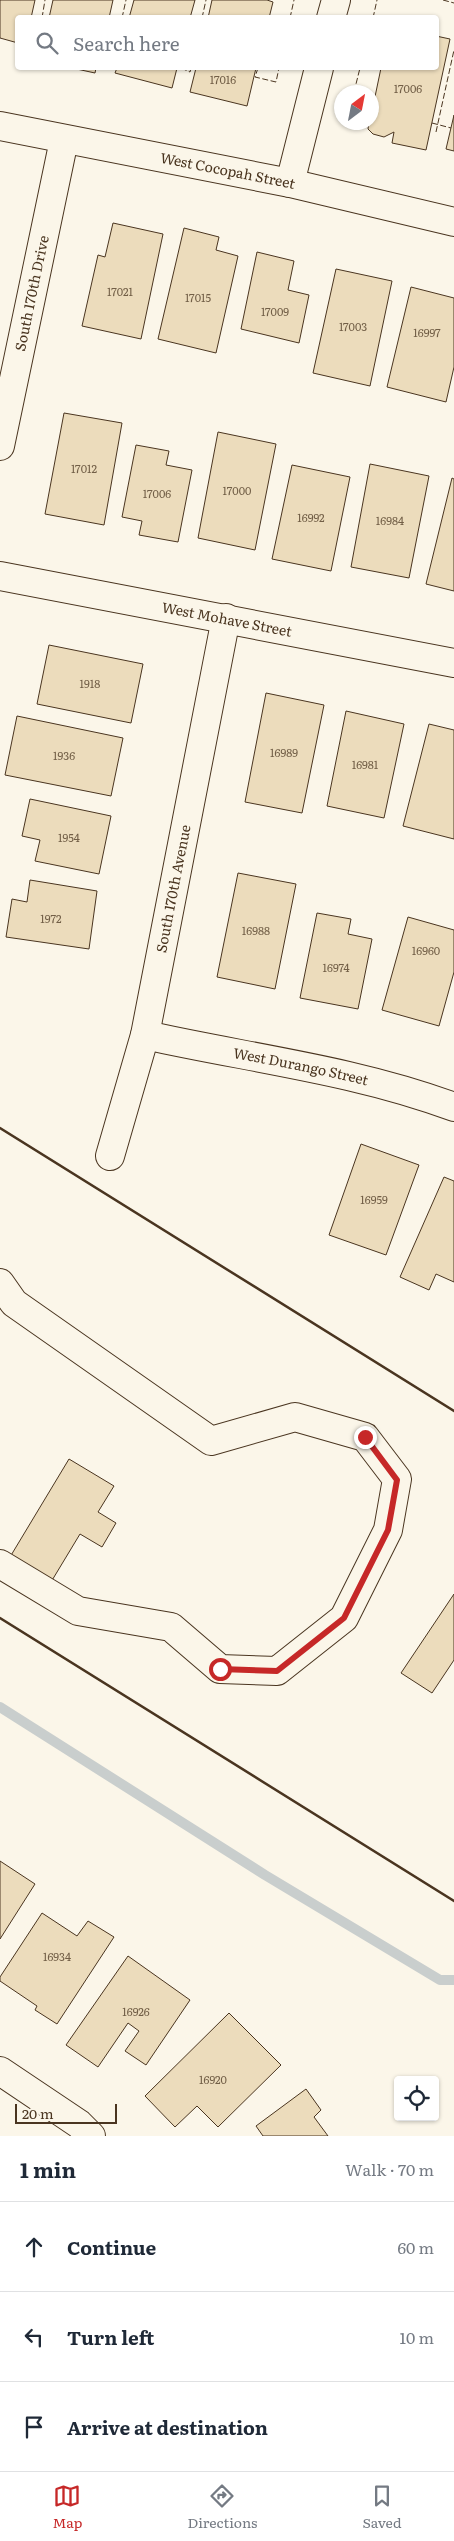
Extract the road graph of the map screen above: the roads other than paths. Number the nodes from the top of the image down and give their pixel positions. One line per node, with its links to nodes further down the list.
1 (336, 0): 2 (street)
2 (332, 15)
3 (318, 70): 6 (street)
4 (0, 126): 5 (street, West Cocopah Street)
5 (64, 140): 6 (street, West Cocopah Street); 8 (street, South 170th Drive)
6 (290, 183): 7 (street, West Cocopah Street)
7 (454, 222)
8 (0, 446)
9 (0, 576): 10 (street, West Mohave Street)
10 (226, 618): 11 (street, West Mohave Street); 12 (street, South 170th Avenue)
11 (454, 663)
12 (145, 1035): 13 (street, West Durango Street); 14 (street, South 170th Avenue)
13 (454, 1107)
14 (110, 1156)
15 (0, 1283): 16 (street)
16 (0, 1564)
17 (0, 2071): 18 (street)
18 (90, 2136)

